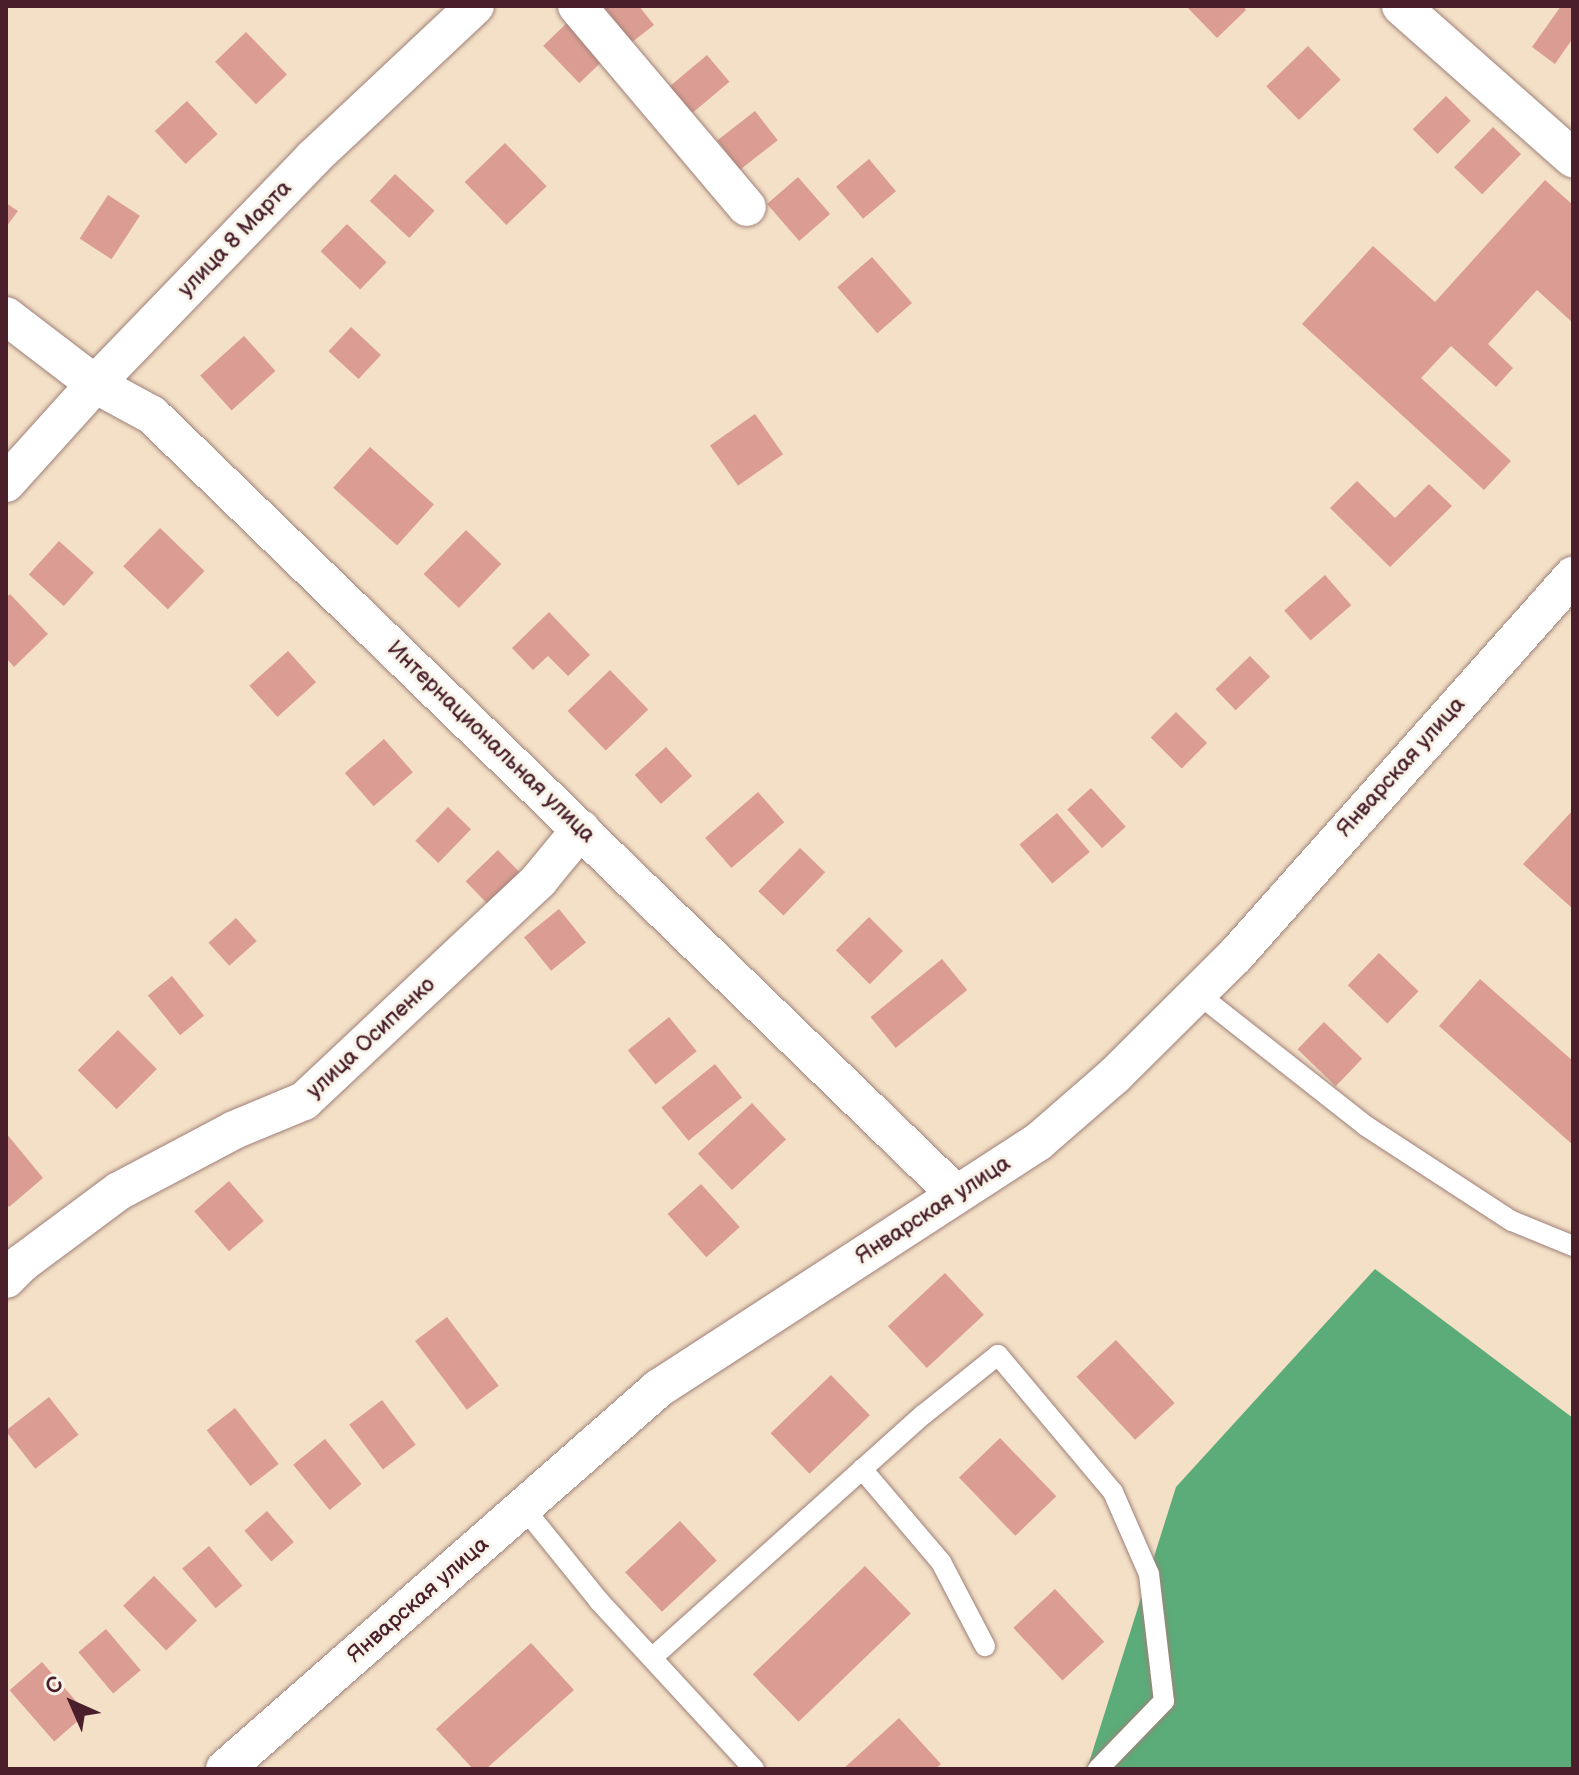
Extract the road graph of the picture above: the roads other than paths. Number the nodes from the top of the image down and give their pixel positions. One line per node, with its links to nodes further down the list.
1 (475, 6): 7 (street, улица 8 Марта)
2 (577, 6): 5 (street)
3 (1401, 6): 4 (street)
4 (1573, 158)
5 (747, 207)
6 (6, 316): 7 (street, Интернациональная улица)
7 (95, 384): 8 (street, улица 8 Марта); 10 (street, Интернациональная улица)
8 (6, 483)
9 (1573, 576): 11 (street, Январская улица)
10 (581, 829): 12 (street, Интернациональная улица); 14 (street, улица Осипенко)
11 (1197, 993): 12 (street, Январская улица); 13 (lane)
12 (956, 1194): 16 (street, Январская улица)
13 (1573, 1246)
14 (6, 1279)
15 (862, 1469): 17 (lane); 18 (lane); 21 (lane)
16 (523, 1507): 18 (lane); 19 (street, Январская улица)
17 (985, 1646)
18 (653, 1657): 20 (lane)
19 (225, 1769)
20 (754, 1769)
21 (1098, 1769)

